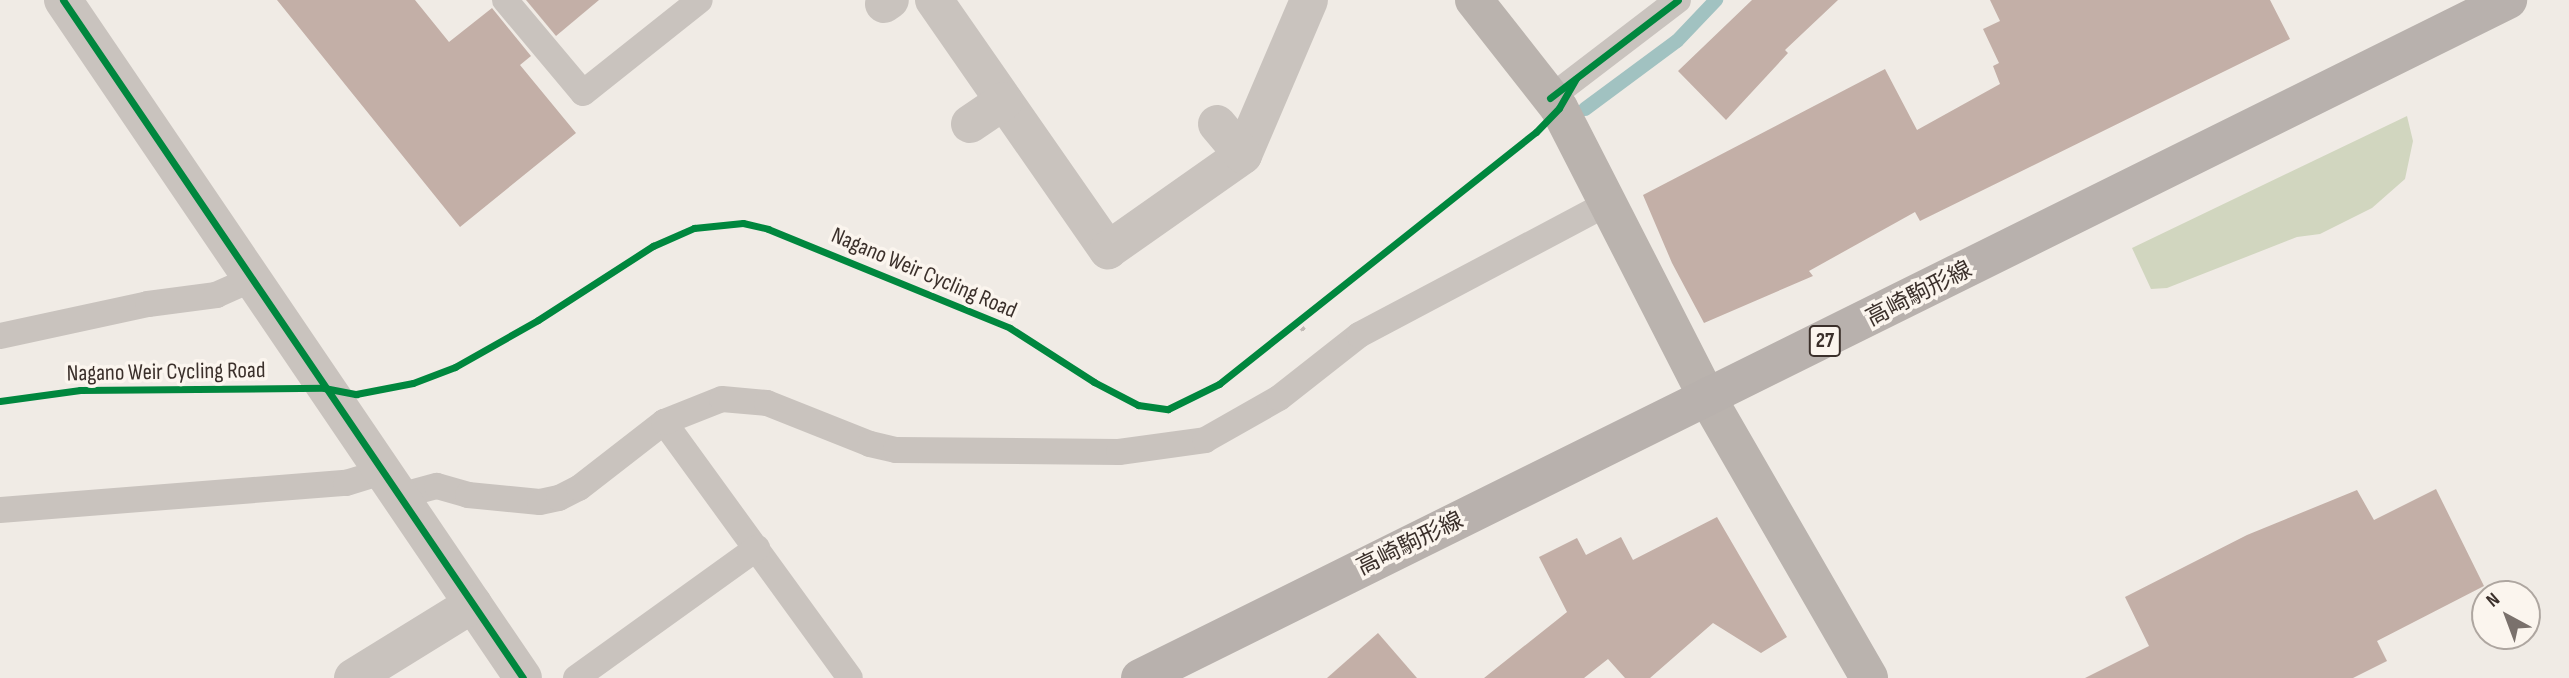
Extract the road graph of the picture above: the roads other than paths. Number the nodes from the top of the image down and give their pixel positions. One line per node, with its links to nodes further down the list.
1 (63, 0): 15 (street)
2 (505, 0): 3 (lane)
3 (700, 0)
4 (934, 0): 10 (street)
5 (1309, 0): 13 (street)
6 (1474, 0): 9 (street)
7 (1678, 0): 9 (lane)
8 (2508, 0): 17 (main road, 高崎駒形線 / 27)
9 (1550, 98): 14 (street)
10 (1004, 101): 11 (street); 13 (street)
11 (970, 124)
12 (1217, 124): 13 (street)
13 (1243, 155)
14 (1610, 202): 17 (street); 18 (lane)
15 (252, 279): 16 (lane); 19 (street)
16 (0, 336)
17 (1707, 397): 27 (main road, 高崎駒形線 / 27); 28 (street)
18 (664, 422): 19 (lane); 21 (lane)
19 (391, 484): 20 (lane); 22 (street)
20 (6, 514)
21 (757, 548): 25 (lane); 26 (lane)
22 (473, 604): 23 (street); 24 (street)
23 (353, 678)
24 (523, 678)
25 (576, 678)
26 (850, 678)
27 (1140, 678)
28 (1869, 678)

